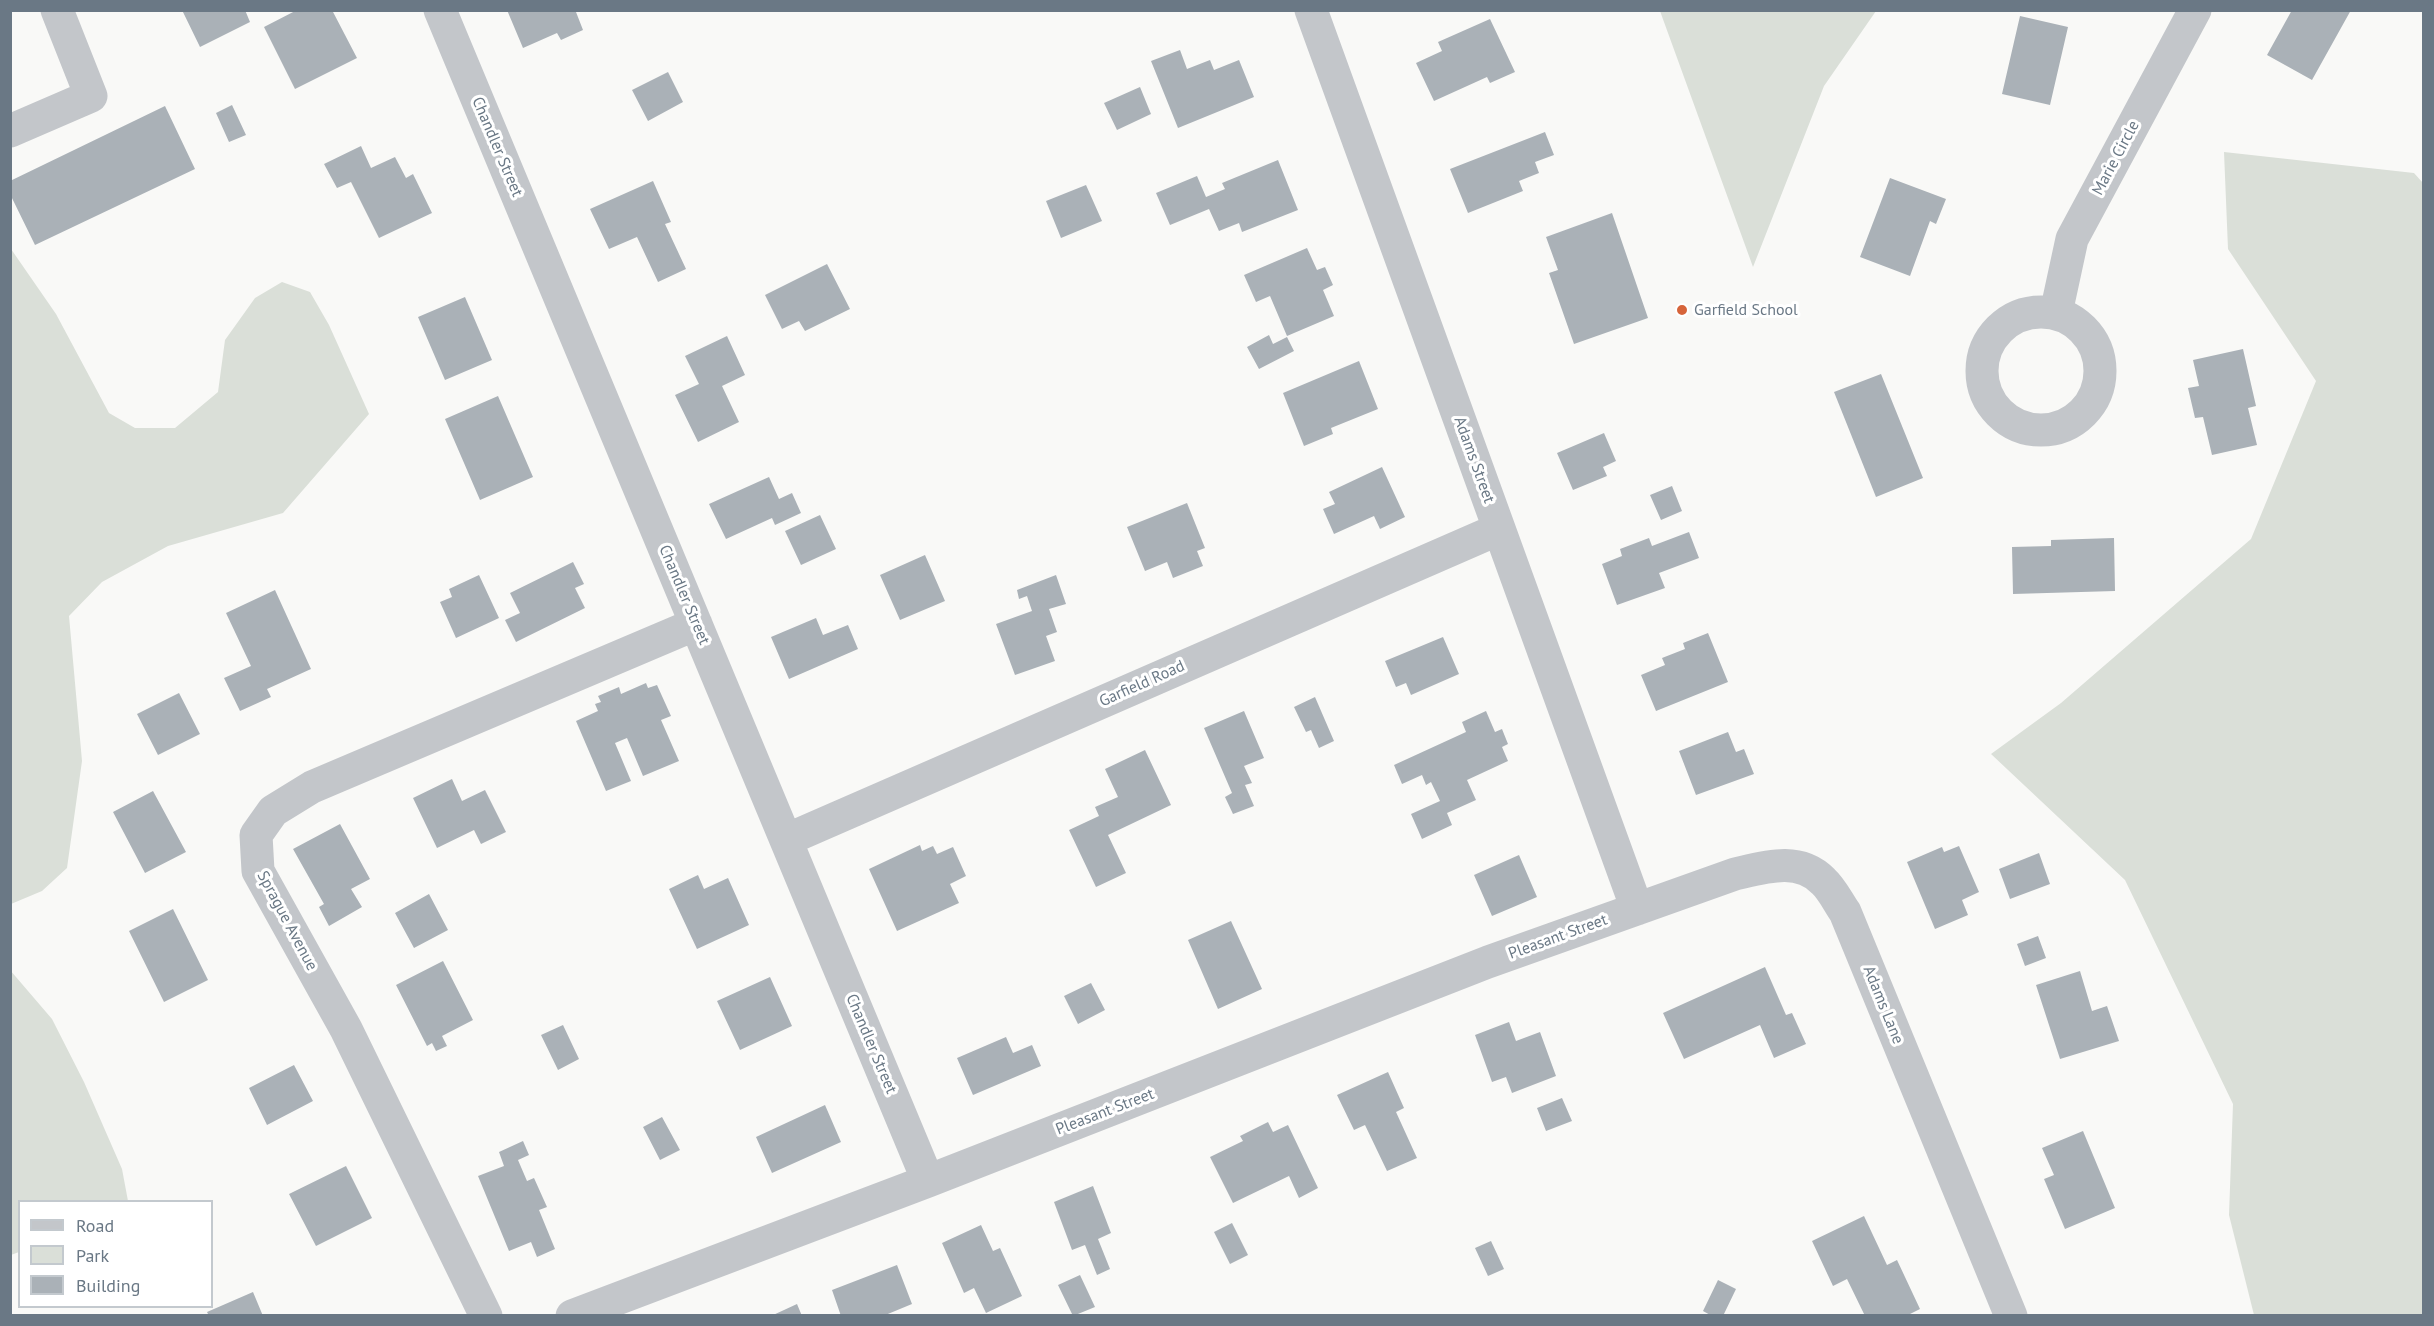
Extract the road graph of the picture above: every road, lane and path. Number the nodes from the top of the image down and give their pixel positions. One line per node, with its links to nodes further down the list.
1 (57, 10): 5 (street)
2 (440, 10): 8 (street, Chandler Street)
3 (1311, 10): 7 (street, Adams Street)
4 (2195, 10): 6 (street, Marie Circle)
5 (10, 132)
6 (2056, 313)
7 (1499, 529): 9 (street, Garfield Road); 10 (street, Adams Street)
8 (696, 624): 9 (street, Chandler Street); 12 (street, Sprague Avenue)
9 (786, 840): 11 (street, Chandler Street)
10 (1637, 909): 11 (street, Pleasant Street); 14 (street, Adams Lane)
11 (928, 1180): 13 (street, Pleasant Street)
12 (486, 1316)
13 (572, 1316)
14 (2012, 1316)

